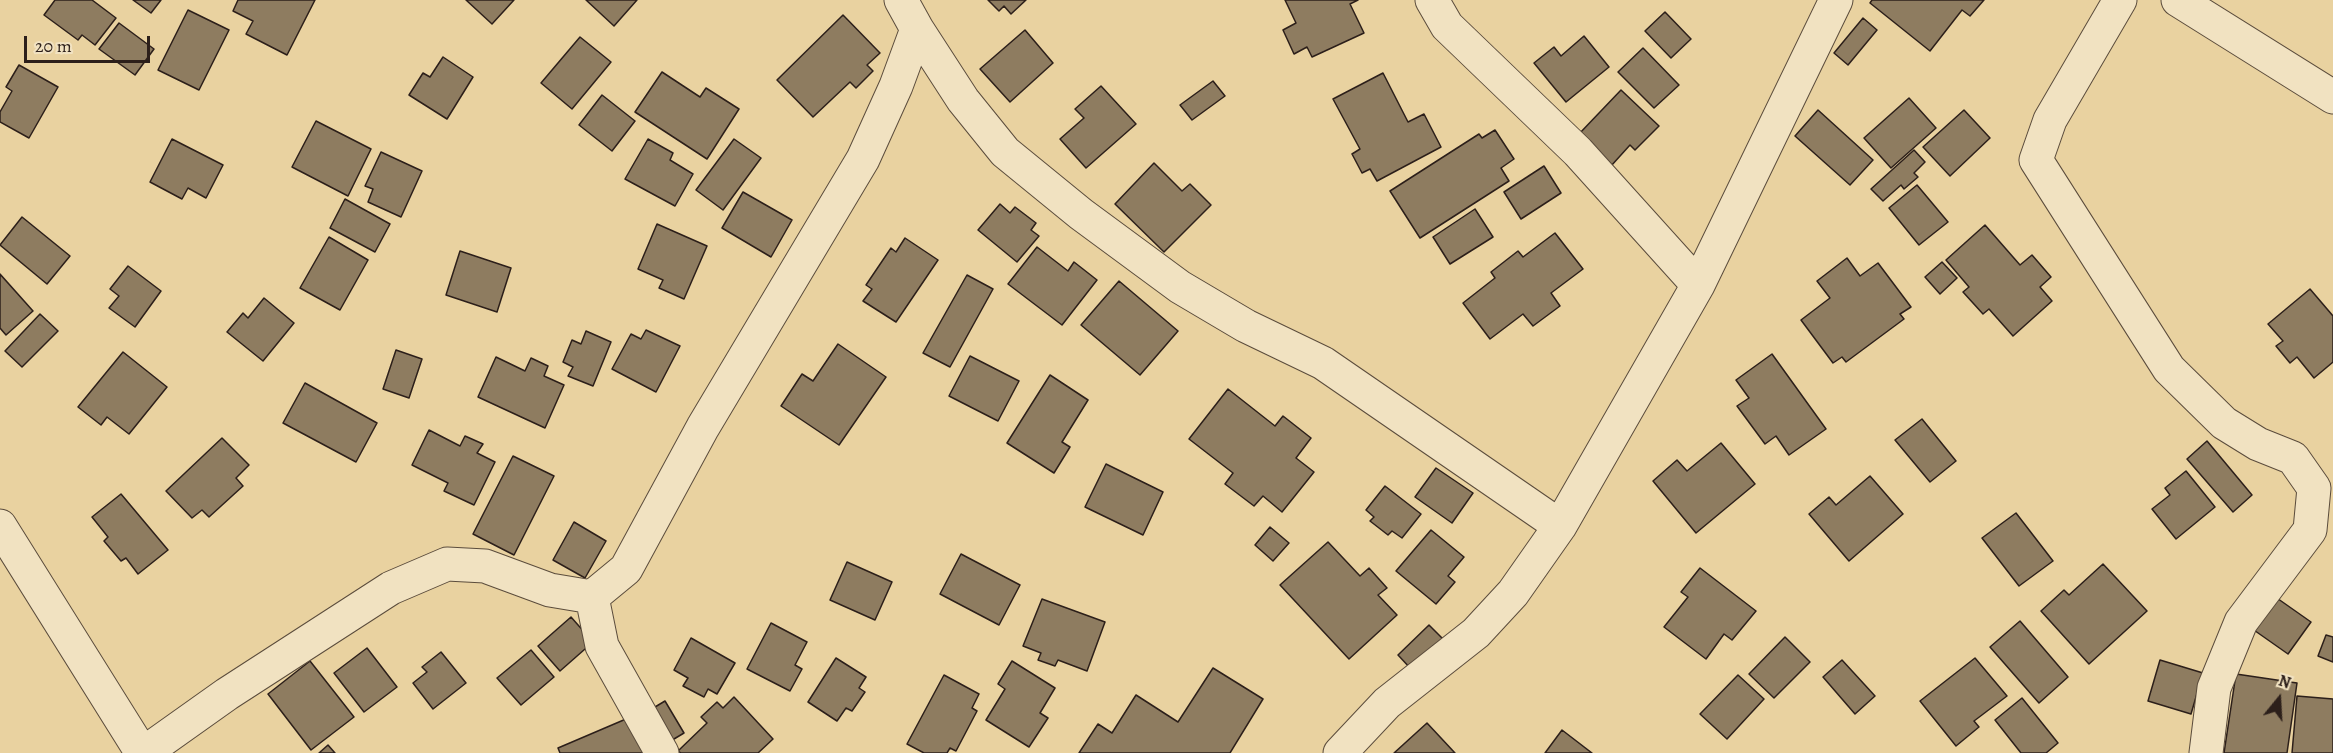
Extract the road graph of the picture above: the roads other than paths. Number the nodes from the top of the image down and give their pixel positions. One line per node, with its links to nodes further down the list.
1 (901, 0): 6 (street)
2 (1432, 0): 8 (street)
3 (1836, 0): 8 (street)
4 (2120, 0): 15 (street)
5 (2178, 0): 7 (street)
6 (917, 29): 10 (street); 11 (street)
7 (2333, 97)
8 (1698, 285): 10 (street)
9 (0, 526): 12 (street)
10 (1560, 526): 14 (street)
11 (592, 597): 12 (street); 13 (street)
12 (143, 753)
13 (662, 753)
14 (1340, 753)
15 (2206, 753)

